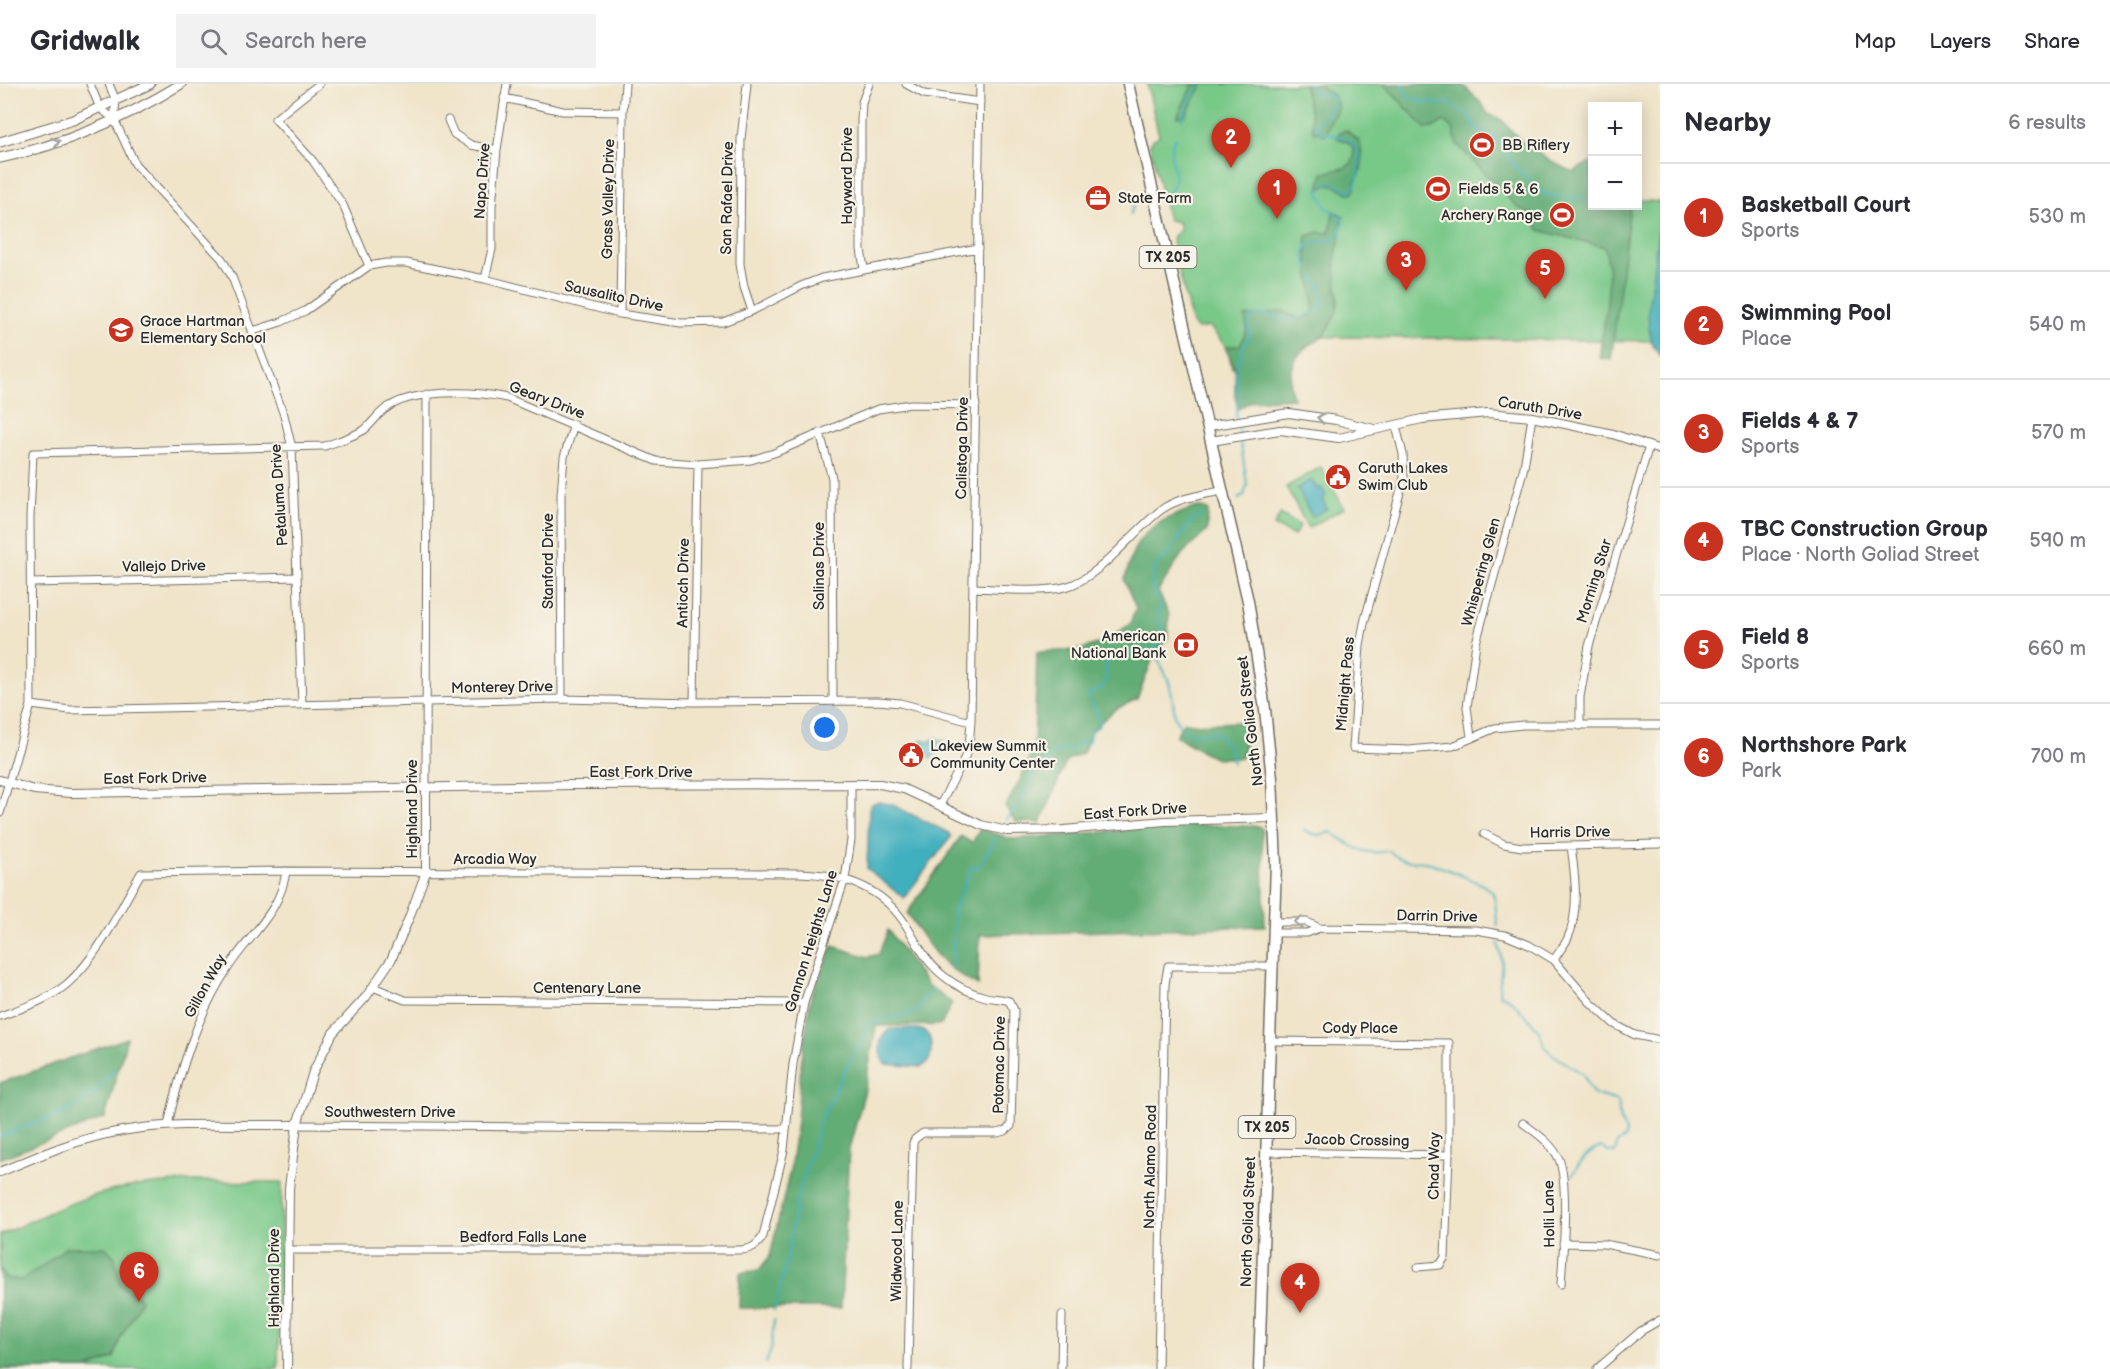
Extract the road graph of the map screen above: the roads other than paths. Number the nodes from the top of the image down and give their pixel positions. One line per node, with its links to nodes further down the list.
1 (90, 84): 16 (street, Petaluma Drive)
2 (109, 84): 14 (street)
3 (150, 84): 14 (main road)
4 (180, 84): 18 (main road)
5 (319, 84): 24 (street)
6 (507, 84): 13 (street, Napa Drive)
7 (625, 84): 17 (street, Grass Valley Drive)
8 (747, 84): 27 (street, San Rafael Drive)
9 (869, 84): 25 (street, Hayward Drive)
10 (906, 84): 15 (street)
11 (980, 84): 15 (street, Calistoga Drive)
12 (1128, 84): 34 (main road, North Goliad Street / TX 205)
13 (504, 98): 17 (street); 21 (street, Napa Drive)
14 (116, 101): 16 (main road); 18 (street)
15 (980, 102): 23 (street, Calistoga Drive)
16 (100, 108): 18 (street, Petaluma Drive); 20 (main road)
17 (623, 112): 28 (street, Grass Valley Drive)
18 (114, 119): 22 (main road, one-way to 18); 29 (street, Petaluma Drive)
19 (448, 120): 21 (street)
20 (0, 142)
21 (497, 150): 26 (street, Napa Drive)
22 (0, 158)
23 (978, 248): 25 (street, Sausalito Drive); 31 (street, Calistoga Drive)
24 (369, 266): 26 (street, Sausalito Drive); 29 (street, Sausalito Drive)
25 (864, 269): 27 (street, Sausalito Drive)
26 (485, 279): 28 (street, Sausalito Drive)
27 (752, 311): 28 (street, Sausalito Drive)
28 (620, 314)
29 (253, 331): 40 (street, Petaluma Drive)
30 (427, 394): 33 (street, Geary Drive); 40 (street, Geary Drive); 49 (street, Highland Drive)
31 (976, 405): 37 (street, Geary Drive); 46 (street, Calistoga Drive)
32 (1532, 417): 35 (street, Caruth Drive); 39 (street, Caruth Drive); 56 (street, Whispering Glen)
33 (574, 424): 42 (street, Geary Drive); 47 (street, Stanford Drive)
34 (1208, 426): 36 (street, Caruth Drive, one-way to 34); 38 (main road, North Goliad Street / TX 205)
35 (1396, 426): 36 (street, Caruth Drive); 56 (street, Midnight Pass)
36 (1378, 430): 38 (street, Caruth Drive)
37 (820, 433): 42 (street, Geary Drive); 48 (street, Salinas Drive)
38 (1211, 441): 43 (main road, North Goliad Street / TX 205)
39 (1649, 446): 41 (street, Caruth Drive); 55 (street, Morning Star)
40 (292, 448): 44 (street, Petaluma Drive); 45 (street, Geary Drive)
41 (1660, 450)
42 (698, 465): 50 (street, Antioch Drive)
43 (1222, 491): 46 (street); 62 (main road, North Goliad Street / TX 205)
44 (297, 577): 45 (street, Vallejo Drive); 51 (street, Petaluma Drive)
45 (31, 583): 52 (street)
46 (974, 588): 53 (street, Calistoga Drive)
47 (562, 699): 49 (street, Monterey Drive); 50 (street, Monterey Drive)
48 (833, 700): 50 (street, Monterey Drive); 53 (street, Monterey Drive)
49 (426, 702): 51 (street, Monterey Drive); 59 (street, Highland Drive)
50 (694, 702)
51 (302, 704): 52 (street, Monterey Drive)
52 (31, 705): 57 (street)
53 (971, 722): 60 (street, Calistoga Drive)
54 (1660, 725): 55 (street, Midnight Pass)
55 (1580, 726): 56 (street, Midnight Pass)
56 (1472, 736)
57 (4, 782): 59 (street, East Fork Drive); 61 (street)
58 (851, 784): 59 (street, East Fork Drive); 60 (street, East Fork Drive); 68 (street, Gannon Heights Lane)
59 (426, 788): 67 (street, Highland Drive)
60 (940, 805): 62 (street, East Fork Drive)
61 (0, 813)
62 (1274, 818): 69 (main road, North Goliad Street / TX 205)
63 (1484, 834): 65 (street, Harris Drive)
64 (1660, 844): 65 (street, Harris Drive)
65 (1571, 846): 71 (street)
66 (286, 871): 67 (street, Arcadia Way); 76 (street, Arcadia Way); 81 (street, Gillon Way)
67 (426, 872): 68 (street, Arcadia Way); 73 (street, Highland Drive)
68 (845, 879): 74 (street, Arcadia Way); 75 (street, Gannon Heights Lane)
69 (1275, 928): 70 (street, Darrin Drive); 70 (street, Darrin Drive, one-way to 69); 72 (main road, North Goliad Street / TX 205)
70 (1319, 928): 71 (street, Darrin Drive)
71 (1554, 960): 77 (street, Darrin Drive)
72 (1274, 966): 78 (main road, North Goliad Street / TX 205); 99 (street, North Alamo Road)
73 (373, 987): 75 (street, Centenary Lane); 82 (street, Highland Drive)
74 (1009, 1001): 84 (street, Potomac Drive)
75 (804, 1003): 83 (street, Gannon Heights Lane)
76 (0, 1016)
77 (1660, 1040)
78 (1271, 1041): 79 (street, Cody Place); 85 (main road, North Goliad Street / TX 205)
79 (1449, 1043): 86 (street, Chad Way)
80 (1523, 1123): 88 (street, Holli Lane)
81 (168, 1125): 82 (street, Southwestern Drive); 87 (street, Southwestern Drive)
82 (297, 1125): 83 (street, Southwestern Drive); 90 (street, Highland Drive)
83 (786, 1129): 89 (street, Gannon Heights Lane)
84 (918, 1135): 97 (street, Wildwood Lane)
85 (1266, 1152): 86 (street, Jacob Crossing); 100 (main road, North Goliad Street / TX 205)
86 (1449, 1155): 92 (street, Chad Way)
87 (0, 1172)
88 (1563, 1243): 91 (street); 93 (street, Holli Lane)
89 (757, 1245): 90 (street, Bedford Falls Lane)
90 (288, 1250): 96 (street, Highland Drive)
91 (1660, 1255)
92 (1418, 1267)
93 (1561, 1284)
94 (1062, 1315): 98 (street)
95 (1660, 1320): 101 (street)
96 (287, 1369)
97 (908, 1369)
98 (1061, 1369)
99 (1158, 1369)
100 (1259, 1369)
101 (1597, 1369)

